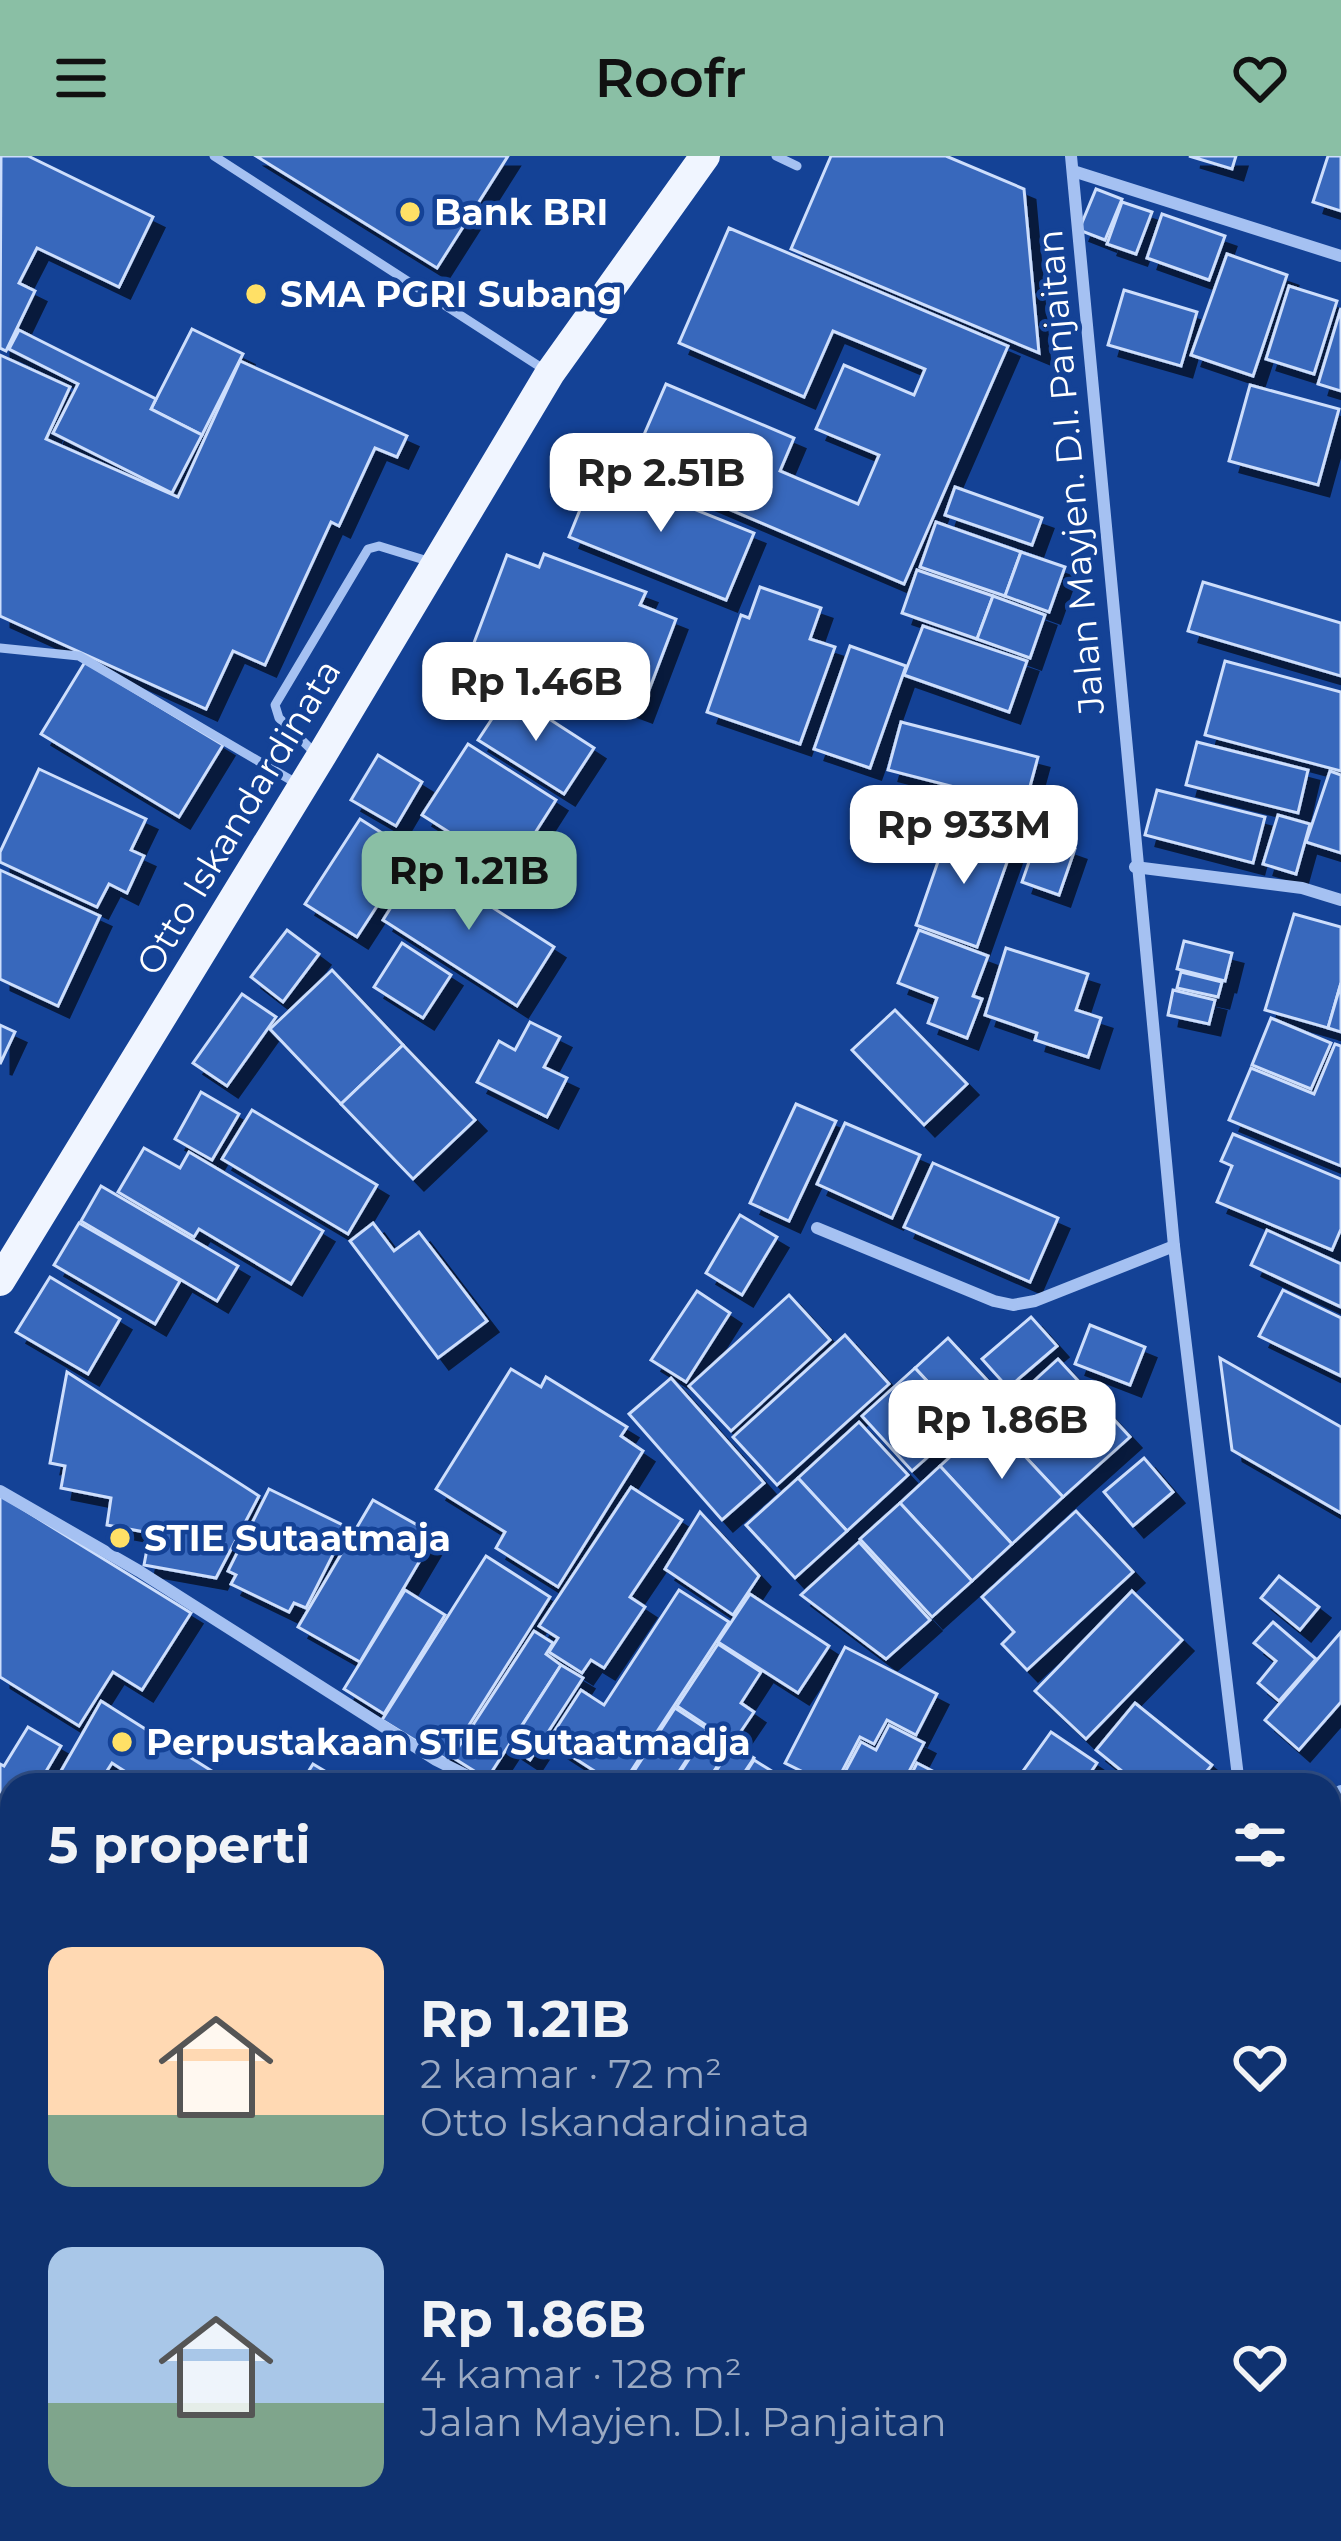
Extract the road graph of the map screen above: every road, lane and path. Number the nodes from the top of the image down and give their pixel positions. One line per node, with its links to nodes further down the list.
1 (214, 156): 7 (lane)
2 (705, 156): 7 (main road, Otto Iskandardinata)
3 (776, 156): 5 (lane)
4 (1072, 164): 6 (street); 12 (street, Jalan Mayjen. D.I. Panjaitan)
5 (797, 166)
6 (1341, 256)
7 (550, 373): 8 (main road, Otto Iskandardinata)
8 (436, 563): 10 (main road, Otto Iskandardinata); 10 (lane)
9 (0, 648): 11 (lane)
10 (320, 758): 11 (main road, Otto Iskandardinata)
11 (303, 787): 16 (main road, Otto Iskandardinata)
12 (1135, 867): 13 (street); 15 (street, Jalan Mayjen. D.I. Panjaitan)
13 (1341, 900)
14 (817, 1228): 15 (street)
15 (1174, 1246): 19 (street, Jalan Mayjen. D.I. Panjaitan)
16 (0, 1281)
17 (0, 1491): 18 (street)
18 (462, 1773)
19 (1238, 1773)

